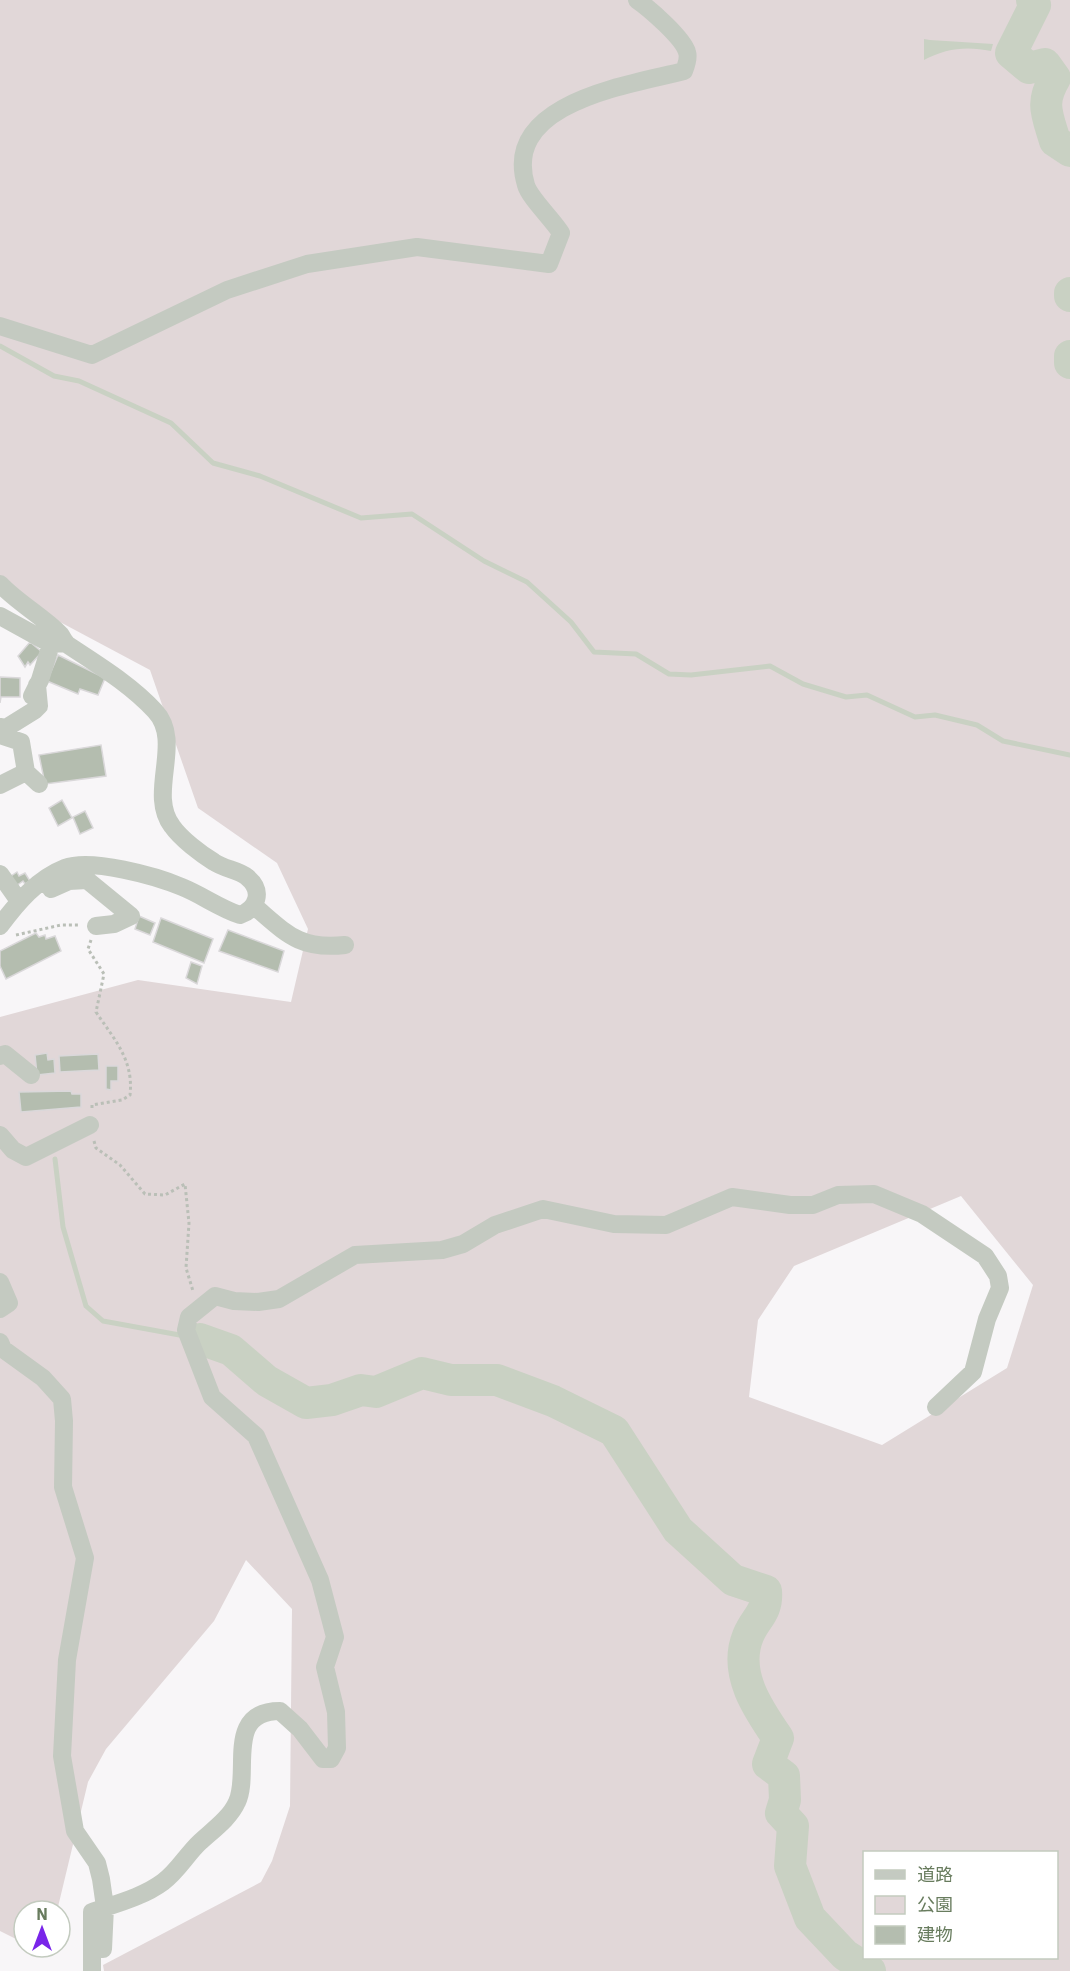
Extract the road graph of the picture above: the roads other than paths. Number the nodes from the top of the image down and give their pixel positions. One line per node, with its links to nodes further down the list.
1 (637, 0): 2 (street)
2 (0, 326)
3 (0, 584): 5 (street)
4 (0, 616): 5 (street)
5 (58, 644): 6 (street); 12 (street)
6 (0, 727)
7 (0, 735): 8 (street)
8 (0, 785)
9 (0, 874): 11 (street)
10 (45, 880): 11 (street); 12 (street); 13 (street)
11 (19, 901): 14 (street)
12 (254, 906): 15 (street)
13 (96, 926)
14 (5, 932)
15 (345, 945)
16 (0, 1056): 17 (street)
17 (31, 1075)
18 (90, 1125): 19 (street)
19 (0, 1136)
20 (0, 1282): 21 (street)
21 (0, 1308)
22 (0, 1342): 24 (street)
23 (936, 1407): 24 (street)
24 (105, 1907): 25 (street); 26 (street)
25 (92, 1971)
26 (102, 1971)

